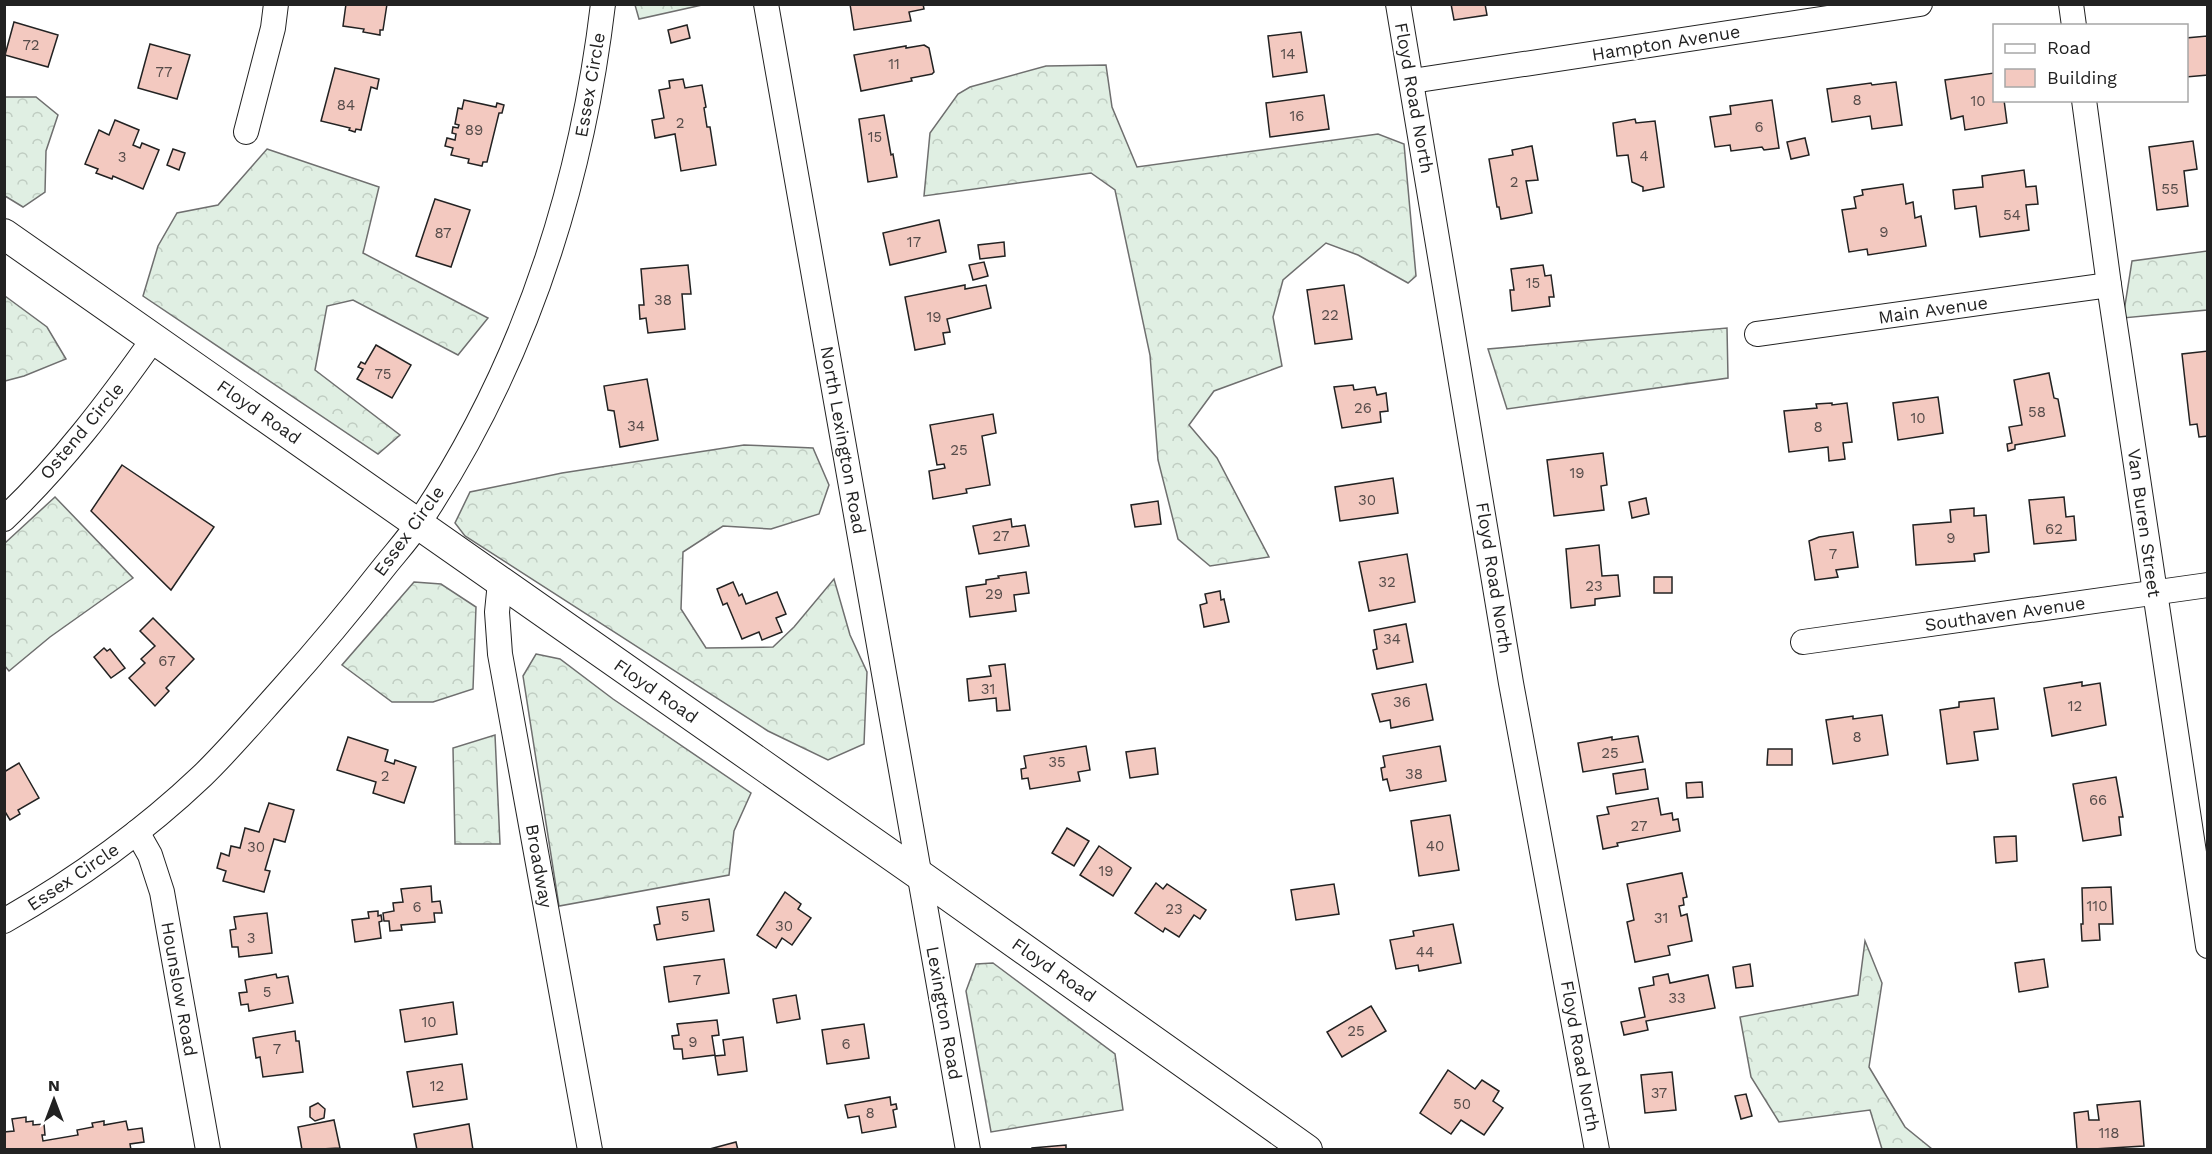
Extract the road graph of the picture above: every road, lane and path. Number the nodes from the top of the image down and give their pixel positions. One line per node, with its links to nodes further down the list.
1 (276, 4): 10 (street)
2 (603, 4): 16 (street, Essex Circle)
3 (766, 4): 22 (street, North Lexington Road)
4 (1398, 4): 8 (street, Floyd Road North)
5 (1920, 4): 8 (street, Hampton Avenue)
6 (2071, 4): 7 (street)
7 (2074, 24)
8 (1412, 81): 29 (street, Floyd Road North)
9 (2084, 102): 12 (street, Van Buren Street)
10 (246, 132)
11 (4, 234): 14 (street, Floyd Road)
12 (2109, 285): 13 (street, Main Avenue); 19 (street, Van Buren Street)
13 (1757, 334)
14 (154, 338): 15 (street, Ostend Circle); 16 (street, Floyd Road)
15 (4, 519)
16 (418, 524): 17 (street, Floyd Road); 21 (street, Essex Circle)
17 (500, 582): 22 (street, Floyd Road); 27 (street, Broadway)
18 (2208, 585): 19 (street, Southaven Avenue)
19 (2154, 592): 20 (street, Southaven Avenue); 24 (street, Van Buren Street)
20 (1803, 642)
21 (137, 832): 23 (street, Essex Circle); 26 (street, Hounslow Road)
22 (921, 876): 25 (street, Floyd Road); 28 (street, Lexington Road)
23 (4, 921)
24 (2208, 946)
25 (1295, 1145)
26 (208, 1149)
27 (590, 1149)
28 (968, 1149)
29 (1597, 1149)

